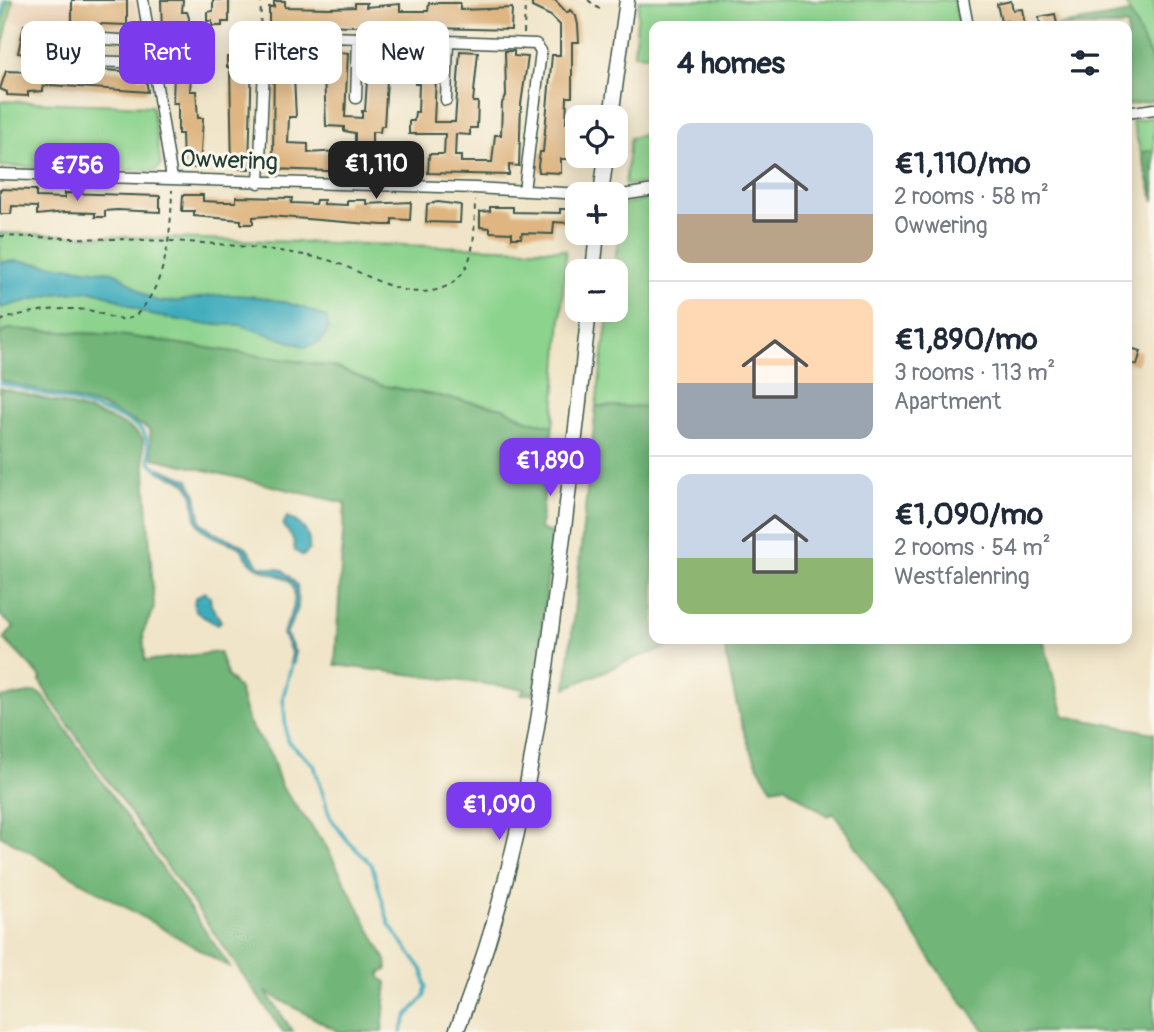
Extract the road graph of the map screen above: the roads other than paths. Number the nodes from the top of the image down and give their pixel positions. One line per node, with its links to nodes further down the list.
1 (143, 0): 4 (street)
2 (627, 0): 15 (street)
3 (963, 0): 5 (street)
4 (146, 21)
5 (967, 21)
6 (356, 38): 20 (street)
7 (119, 41): 9 (street)
8 (449, 41): 21 (street)
9 (119, 62)
10 (157, 84): 19 (street)
11 (356, 84): 13 (street)
12 (447, 84): 14 (street)
13 (356, 98)
14 (446, 100)
15 (613, 105)
16 (1154, 109): 17 (street)
17 (1132, 112)
18 (0, 174): 19 (street, Owwering)
19 (172, 179): 20 (street, Owwering)
20 (259, 183): 21 (street, Owwering)
21 (524, 191): 23 (street, Owwering)
22 (649, 191): 24 (street)
23 (565, 193)
24 (628, 194)
25 (588, 322): 26 (street)
26 (456, 1032)

